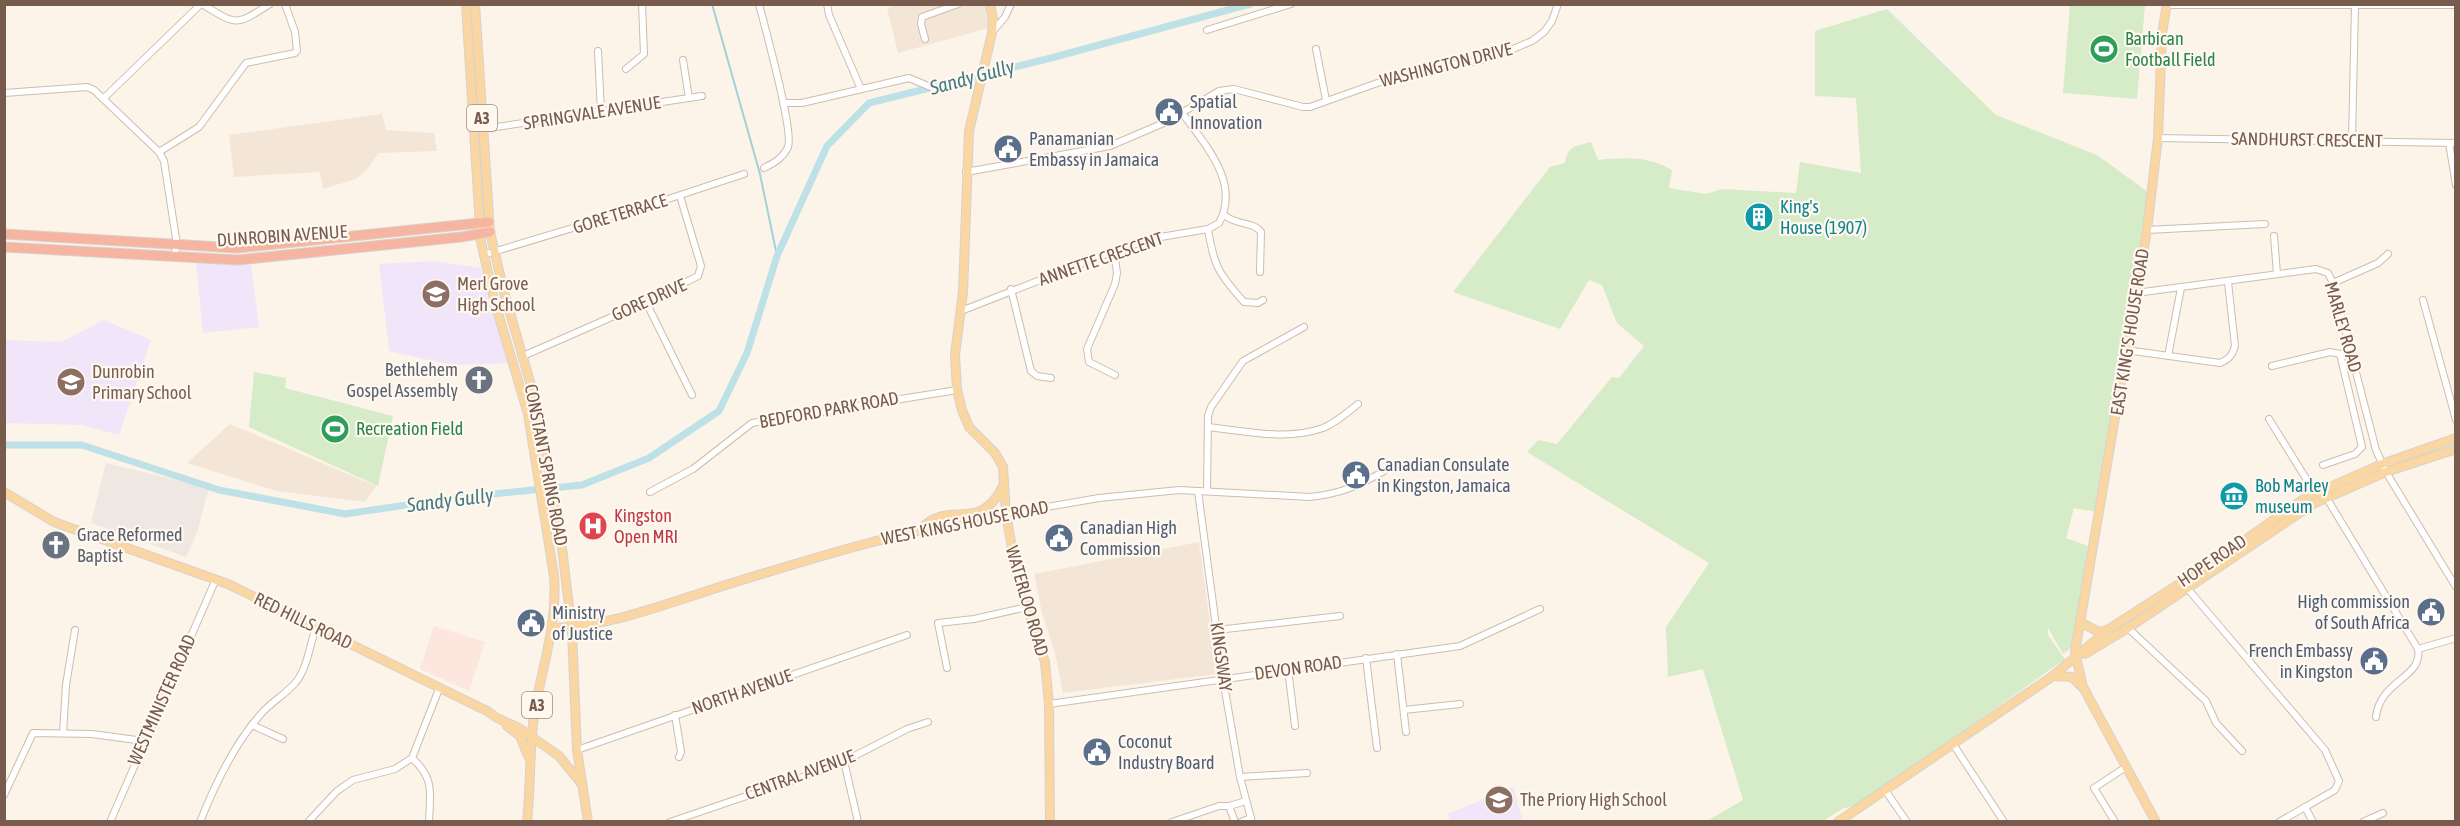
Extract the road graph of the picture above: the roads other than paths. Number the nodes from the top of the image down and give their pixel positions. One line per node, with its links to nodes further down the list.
1 (201, 4): 2 (street); 29 (street)
2 (270, 4)
3 (285, 4): 38 (street)
4 (466, 4): 45 (main road, CONSTANT SPRING ROAD / A3)
5 (475, 4): 34 (main road, CONSTANT SPRING ROAD / A3)
6 (642, 4): 23 (street)
7 (759, 4): 31 (street)
8 (826, 4): 25 (street)
9 (958, 4): 19 (street)
10 (990, 4): 18 (main road)
11 (1011, 4): 18 (street)
12 (1291, 4): 17 (street)
13 (1558, 4): 30 (street, WASHINGTON DRIVE)
14 (2167, 5): 15 (street); 35 (main road, EAST KING'S HOUSE ROAD)
15 (2355, 5): 16 (street); 36 (street)
16 (2456, 5)
17 (1207, 30)
18 (992, 33): 40 (main road, WATERLOO ROAD)
19 (924, 39)
20 (1316, 49): 30 (street)
21 (598, 51): 32 (street)
22 (683, 60): 28 (street)
23 (626, 69)
24 (943, 86): 25 (street)
25 (861, 89): 31 (street)
26 (4, 93): 29 (street)
27 (702, 96): 28 (street, SPRINGVALE AVENUE)
28 (689, 98): 32 (street, SPRINGVALE AVENUE)
29 (103, 99): 38 (street)
30 (1326, 100): 33 (street, WASHINGTON DRIVE)
31 (783, 103): 39 (street)
32 (601, 112): 34 (street, SPRINGVALE AVENUE)
33 (1183, 114): 40 (street); 44 (street)
34 (483, 129): 45 (main road, CONSTANT SPRING ROAD / A3)
35 (2158, 138): 36 (street, SANDHURST CRESCENT); 48 (main road, EAST KING'S HOUSE ROAD)
36 (2352, 140): 37 (street, SANDHURST CRESCENT)
37 (2452, 143): 42 (street)
38 (159, 152): 53 (street)
39 (764, 168)
40 (966, 172): 70 (main road, WATERLOO ROAD)
41 (744, 174): 43 (street, GORE TERRACE)
42 (2456, 185)
43 (680, 196): 56 (street, GORE TERRACE); 69 (street, GORE DRIVE)
44 (1224, 215): 47 (street); 60 (street)
45 (484, 222): 49 (main road, CONSTANT SPRING ROAD / A3); 51 (main road, CONSTANT SPRING ROAD / A3); 53 (highway, DUNROBIN AVENUE)
46 (2265, 224): 48 (street)
47 (1208, 229): 55 (street, ANNETTE CRESCENT); 67 (street)
48 (2147, 230): 66 (main road, EAST KING'S HOUSE ROAD)
49 (490, 232): 51 (highway, DUNROBIN AVENUE); 56 (main road, CONSTANT SPRING ROAD / A3)
50 (4, 234): 53 (highway, DUNROBIN AVENUE)
51 (480, 234): 58 (main road, CONSTANT SPRING ROAD / A3); 59 (highway, DUNROBIN AVENUE)
52 (2274, 236): 61 (street)
53 (177, 245): 59 (street)
54 (4, 247): 59 (highway, DUNROBIN AVENUE)
55 (1114, 250): 65 (street, ANNETTE CRESCENT); 76 (street)
56 (495, 253): 58 (street, GORE TERRACE); 73 (main road, CONSTANT SPRING ROAD / A3)
57 (2388, 254): 63 (street)
58 (483, 255): 111 (main road, CONSTANT SPRING ROAD / A3)
59 (174, 256)
60 (1260, 272)
61 (2277, 274): 62 (street, MARLEY ROAD); 63 (street, MARLEY ROAD)
62 (2228, 282): 64 (street, MARLEY ROAD); 74 (street)
63 (2333, 283): 80 (street, MARLEY ROAD)
64 (2181, 288): 66 (street, MARLEY ROAD); 74 (street)
65 (1011, 290): 70 (street, ANNETTE CRESCENT); 77 (street)
66 (2136, 293): 72 (main road, EAST KING'S HOUSE ROAD)
67 (1263, 300)
68 (2423, 300): 84 (street)
69 (646, 302): 73 (street, GORE DRIVE); 79 (street)
70 (961, 311): 78 (main road, WATERLOO ROAD)
71 (1304, 327): 85 (street)
72 (2126, 350): 74 (street); 108 (main road, EAST KING'S HOUSE ROAD)
73 (523, 356): 100 (main road, CONSTANT SPRING ROAD / A3)
74 (2168, 356)
75 (2272, 366): 81 (street)
76 (1115, 375)
77 (1051, 378)
78 (957, 390): 91 (main road, WATERLOO ROAD); 95 (street, BEDFORD PARK ROAD)
79 (692, 395)
80 (2361, 396): 81 (street); 89 (street, MARLEY ROAD)
81 (2351, 399): 88 (street)
82 (1358, 404): 85 (street)
83 (2269, 419): 96 (street)
84 (2456, 420)
85 (1208, 427): 93 (street)
86 (2456, 438): 89 (main road, HOPE ROAD)
87 (2456, 449): 89 (main road, HOPE ROAD)
88 (2323, 465)
89 (2384, 468): 96 (main road, HOPE ROAD); 97 (main road, HOPE ROAD); 102 (street, MARLEY ROAD)
90 (1384, 471): 93 (street, WEST KINGS HOUSE ROAD)
91 (1004, 483): 98 (main road, WATERLOO ROAD); 99 (main road)
92 (1198, 491): 93 (street, WEST KINGS HOUSE ROAD); 98 (street, WEST KINGS HOUSE ROAD); 115 (street, KINGSWAY)
93 (1207, 491)
94 (4, 492): 101 (main road, RED HILLS ROAD)
95 (650, 492)
96 (2315, 493): 113 (main road, HOPE ROAD)
97 (2326, 496): 103 (main road, HOPE ROAD); 118 (street)
98 (1006, 514): 99 (main road, WEST KINGS HOUSE ROAD); 104 (main road, WATERLOO ROAD)
99 (921, 528): 107 (main road, WEST KINGS HOUSE ROAD)
100 (563, 557): 107 (main road); 110 (main road, CONSTANT SPRING ROAD / A3)
101 (216, 579): 109 (main road, RED HILLS ROAD); 142 (street, WESTMINISTER ROAD)
102 (2456, 587)
103 (2187, 588): 112 (main road, HOPE ROAD); 159 (street)
104 (1027, 607): 122 (street); 128 (main road, WATERLOO ROAD)
105 (1539, 609): 119 (street, DEVON ROAD)
106 (1340, 616): 115 (street)
107 (606, 622): 110 (main road, WEST KINGS HOUSE ROAD)
108 (2080, 622): 113 (main road); 121 (main road, EAST KING'S HOUSE ROAD)
109 (316, 627): 127 (main road, RED HILLS ROAD); 136 (street)
110 (572, 627): 111 (main road, WEST KINGS HOUSE ROAD); 145 (main road, CONSTANT SPRING ROAD / A3)
111 (553, 628): 131 (main road, A3)
112 (2128, 628): 121 (main road, HOPE ROAD); 146 (street)
113 (2109, 629): 121 (main road, HOPE ROAD)
114 (75, 630): 139 (street)
115 (1217, 630): 125 (street, KINGSWAY)
116 (907, 635): 132 (street, NORTH AVENUE)
117 (2456, 638): 118 (street)
118 (2418, 649): 133 (street)
119 (1398, 654): 120 (street, DEVON ROAD); 130 (street)
120 (1366, 658): 123 (street, DEVON ROAD); 144 (street)
121 (2076, 658): 124 (main road, HOPE ROAD); 126 (main road, EAST KING'S HOUSE ROAD)
122 (947, 668)
123 (1288, 669): 125 (street, DEVON ROAD); 137 (street)
124 (2050, 678): 126 (main road); 143 (main road, HOPE ROAD)
125 (1223, 679): 128 (street, DEVON ROAD); 152 (street, KINGSWAY)
126 (2083, 687): 150 (main road, EAST KING'S HOUSE ROAD)
127 (440, 689): 134 (main road, RED HILLS ROAD); 148 (street)
128 (1049, 704): 170 (main road, WATERLOO ROAD)
129 (1460, 704): 130 (street)
130 (1404, 710): 138 (street)
131 (534, 714): 134 (main road); 140 (main road, A3)
132 (675, 715): 145 (street, NORTH AVENUE); 147 (street)
133 (2376, 717)
134 (497, 718): 140 (main road, RED HILLS ROAD); 153 (main road)
135 (928, 722): 149 (street, CENTRAL AVENUE)
136 (252, 725): 141 (street); 163 (street)
137 (1295, 726)
138 (1406, 732)
139 (63, 733): 142 (street); 156 (street)
140 (531, 739): 153 (main road, A3); 154 (main road, RED HILLS ROAD)
141 (283, 740)
142 (144, 741): 162 (street, WESTMINISTER ROAD)
143 (1953, 744): 155 (main road, HOPE ROAD); 176 (street)
144 (1377, 748)
145 (577, 750): 154 (main road, CONSTANT SPRING ROAD / A3)
146 (2242, 751)
147 (679, 757)
148 (412, 758): 164 (street); 165 (street)
149 (844, 761): 168 (street, CENTRAL AVENUE); 169 (street)
150 (2126, 767): 177 (street); 178 (main road, EAST KING'S HOUSE ROAD)
151 (1307, 773): 152 (street)
152 (1240, 777): 157 (street, KINGSWAY)
153 (531, 783): 166 (main road, A3)
154 (581, 783): 167 (main road, CONSTANT SPRING ROAD / A3)
155 (1885, 790): 174 (main road, HOPE ROAD); 175 (street)
156 (4, 795)
157 (1246, 801): 158 (street); 161 (street, KINGSWAY)
158 (1229, 806): 171 (street); 172 (street)
159 (2305, 807): 179 (street); 180 (street)
160 (2382, 813): 181 (street)
161 (1251, 820): 173 (street)
162 (110, 822)
163 (200, 822)
164 (308, 822)
165 (429, 822)
166 (527, 822)
167 (588, 822)
168 (670, 822)
169 (858, 822)
170 (1050, 822)
171 (1172, 822)
172 (1235, 822)
173 (1241, 822)
174 (1838, 822)
175 (1906, 822)
176 (2004, 822)
177 (2115, 822)
178 (2156, 822)
179 (2279, 822)
180 (2313, 822)
181 (2363, 822)

